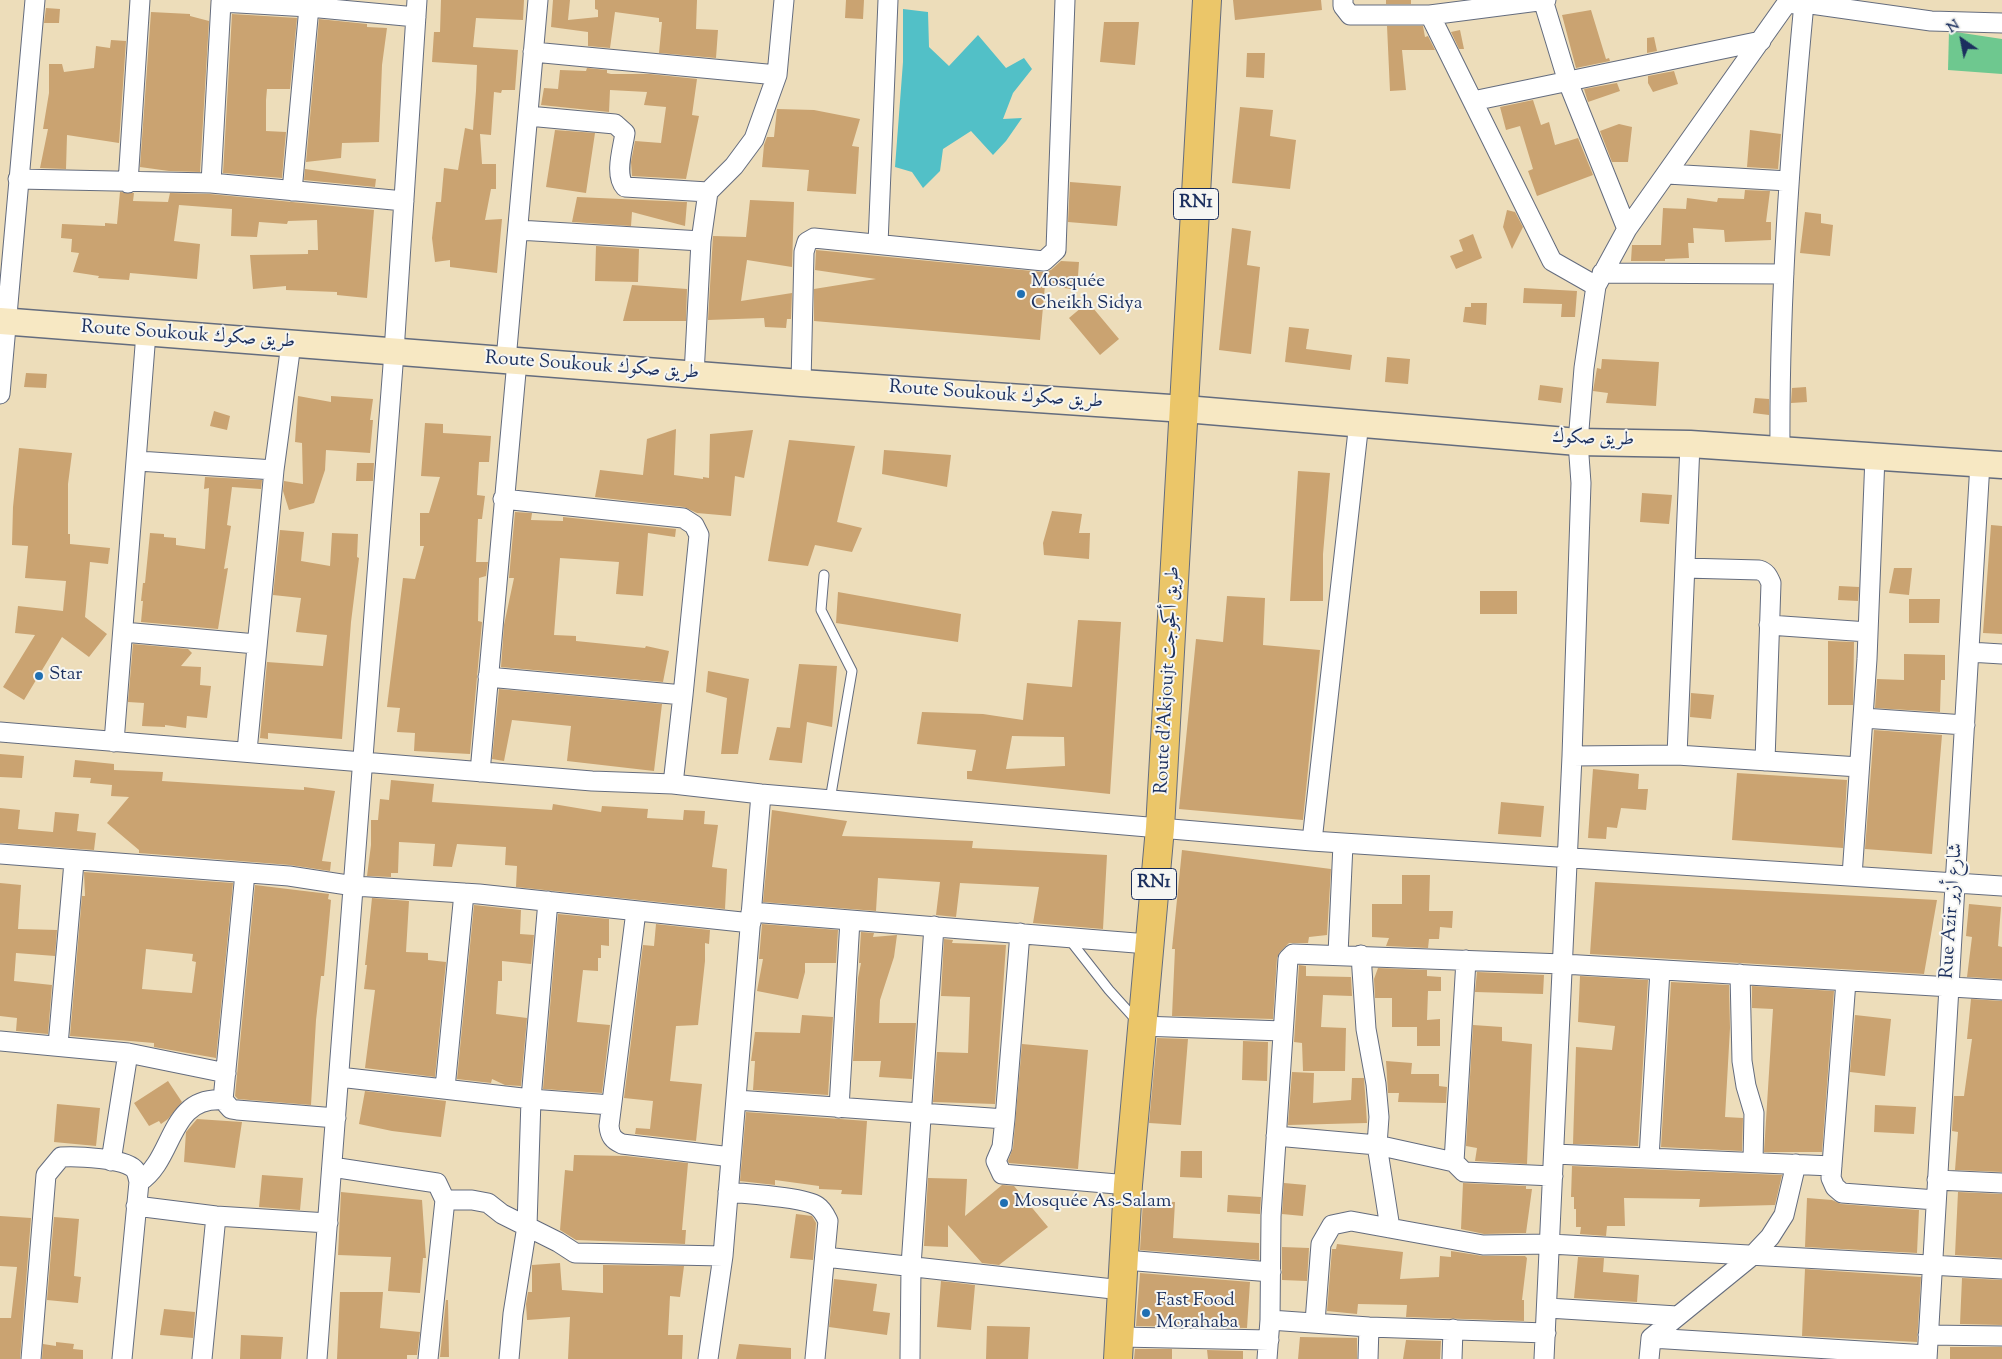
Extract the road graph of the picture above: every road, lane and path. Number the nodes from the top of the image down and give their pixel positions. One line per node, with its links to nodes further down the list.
1 (35, 0): 23 (street)
2 (140, 0): 25 (street)
3 (538, 0): 17 (street)
4 (784, 0): 18 (street)
5 (888, 0): 33 (street)
6 (1065, 0): 33 (street)
7 (1206, 0): 44 (highway, Route d'Akjoujt طريق أكجوجت / RN1)
8 (1343, 0): 14 (street)
9 (1544, 0): 14 (street); 19 (street)
10 (212, 1): 12 (street); 26 (street)
11 (1793, 2): 15 (street); 16 (street); 24 (street)
12 (309, 7): 13 (street); 27 (street)
13 (416, 9): 29 (street)
14 (1430, 15): 20 (street)
15 (2002, 23)
16 (1761, 41): 19 (street); 22 (street)
17 (534, 52): 18 (street); 21 (street)
18 (777, 76): 28 (street)
19 (1568, 82): 20 (street); 30 (street)
20 (1473, 101): 35 (street)
21 (528, 116): 28 (street); 31 (street)
22 (1667, 174): 24 (street); 30 (street)
23 (18, 179): 25 (street); 36 (street)
24 (1788, 182): 34 (street)
25 (128, 183): 26 (street)
26 (210, 184): 27 (street)
27 (292, 191): 29 (street)
28 (708, 192): 32 (street)
29 (404, 201): 39 (street)
30 (1628, 229): 35 (street)
31 (518, 230): 32 (street); 40 (street)
32 (701, 241): 41 (street)
33 (878, 244): 42 (street)
34 (1784, 274): 35 (street); 48 (street)
35 (1599, 279): 46 (street)
36 (2, 321): 37 (street, Route Soukouk طريق صكوك); 43 (street)
37 (146, 333): 38 (street, Route Soukouk طريق صكوك); 50 (street)
38 (291, 344): 39 (street, Route Soukouk طريق صكوك); 52 (street)
39 (394, 352): 40 (street, Route Soukouk طريق صكوك); 72 (street)
40 (512, 360): 41 (street, Route Soukouk طريق صكوك); 53 (street)
41 (694, 374): 42 (street, Route Soukouk طريق صكوك)
42 (801, 383): 44 (street, Route Soukouk طريق صكوك)
43 (0, 394)
44 (1185, 409): 45 (street, طريق صكوك); 78 (highway, Route d'Akjoujt طريق أكجوجت / RN1)
45 (1358, 422): 46 (street, طريق صكوك); 79 (street)
46 (1578, 442): 47 (street, طريق صكوك); 70 (street)
47 (1690, 444): 48 (street, طريق صكوك); 54 (street)
48 (1780, 450): 49 (street, طريق صكوك)
49 (1875, 456): 51 (street, طريق صكوك); 58 (street)
50 (138, 462): 52 (street); 57 (street)
51 (1991, 464): 60 (street, Rue Azir شارع أزير)
52 (274, 470): 59 (street)
53 (504, 499): 62 (street); 63 (street)
54 (1685, 568): 56 (street); 69 (street)
55 (824, 575): 77 (lane)
56 (1770, 625): 58 (street); 71 (street)
57 (123, 632): 59 (street); 67 (street)
58 (1868, 632): 64 (street)
59 (256, 644): 68 (street)
60 (1969, 652): 61 (street); 65 (street, Rue Azir شارع أزير)
61 (2002, 654)
62 (488, 677): 63 (street); 74 (street)
63 (683, 695): 75 (street)
64 (1862, 718): 65 (street); 73 (street)
65 (1964, 725): 86 (street, Rue Azir شارع أزير)
66 (0, 732): 67 (street)
67 (114, 742): 68 (street)
68 (247, 751): 72 (street)
69 (1677, 755): 70 (street); 71 (street)
70 (1572, 756): 82 (street)
71 (1765, 761): 73 (street)
72 (363, 762): 74 (street); 87 (street)
73 (1859, 767): 85 (street)
74 (480, 772): 75 (street)
75 (673, 784): 76 (street)
76 (761, 794): 77 (street); 92 (street)
77 (830, 800): 78 (street)
78 (1160, 828): 79 (street); 97 (highway, Route d'Akjoujt طريق أكجوجت / RN1)
79 (1312, 842): 80 (street)
80 (1343, 844): 82 (street); 98 (street)
81 (0, 854): 83 (street)
82 (1568, 858): 85 (street); 101 (street)
83 (74, 862): 84 (street); 110 (street)
84 (245, 873): 87 (street); 112 (street)
85 (1852, 876): 86 (street)
86 (1955, 882): 88 (street); 105 (street, Rue Azir شارع أزير)
87 (354, 886): 89 (street); 113 (street)
88 (2002, 886)
89 (464, 893): 90 (street); 114 (street)
90 (548, 901): 91 (street); 115 (street)
91 (636, 910): 92 (street); 118 (street)
92 (751, 917): 93 (street); 117 (street)
93 (850, 920): 94 (street); 119 (street)
94 (934, 926): 95 (street); 120 (street)
95 (1020, 933): 96 (street); 122 (street)
96 (1068, 936): 97 (street); 107 (lane)
97 (1148, 944): 107 (highway, Route d'Akjoujt طريق أكجوجت / RN1)
98 (1338, 954): 99 (street); 108 (street)
99 (1361, 955): 100 (street); 124 (street)
100 (1466, 960): 101 (street); 129 (street)
101 (1563, 964): 102 (street); 125 (street)
102 (1660, 970): 103 (street); 127 (street)
103 (1740, 974): 104 (street); 130 (street)
104 (1846, 981): 105 (street); 132 (street)
105 (1949, 987): 106 (street); 135 (street, Rue Azir شارع أزير)
106 (2002, 990)
107 (1141, 1026): 108 (street); 138 (highway, Route d'Akjoujt طريق أكجوجت / RN1)
108 (1283, 1031): 123 (street)
109 (0, 1041): 110 (street)
110 (58, 1045): 111 (street)
111 (128, 1053): 112 (street); 128 (street)
112 (226, 1073): 116 (street)
113 (339, 1077): 114 (street); 121 (street)
114 (446, 1088): 115 (street)
115 (531, 1099): 118 (street); 145 (street)
116 (223, 1100): 121 (street); 136 (street)
117 (736, 1100): 119 (street); 126 (street)
118 (611, 1105): 126 (street)
119 (840, 1108): 120 (street)
120 (923, 1114): 122 (street); 153 (street)
121 (336, 1118): 133 (street)
122 (1005, 1120): 138 (street)
123 (1276, 1136): 124 (street); 155 (street)
124 (1377, 1145): 129 (street); 146 (street)
125 (1554, 1154): 127 (street); 134 (street)
126 (731, 1157): 139 (street)
127 (1649, 1158): 130 (street)
128 (111, 1161): 136 (street); 172 (street)
129 (1454, 1162): 134 (street)
130 (1754, 1162): 131 (street)
131 (1796, 1164): 132 (street); 148 (street)
132 (1832, 1166): 141 (street)
133 (332, 1167): 140 (street); 144 (street)
134 (1553, 1176): 147 (street)
135 (1937, 1180): 137 (street); 141 (street, Rue Azir شارع أزير)
136 (139, 1182): 142 (street)
137 (2002, 1183)
138 (1128, 1185): 151 (highway, Route d'Akjoujt طريق أكجوجت / RN1)
139 (728, 1192): 149 (street); 150 (street)
140 (446, 1200): 145 (street); 176 (street)
141 (1936, 1200): 152 (street, Rue Azir شارع أزير)
142 (136, 1206): 143 (street); 173 (street)
143 (216, 1216): 144 (street); 174 (street)
144 (328, 1223): 175 (street)
145 (526, 1226): 149 (street); 177 (street)
146 (1390, 1228): 147 (street); 160 (street)
147 (1550, 1244): 148 (street); 157 (street)
148 (1753, 1255): 152 (street); 158 (street)
149 (723, 1256): 178 (street)
150 (825, 1256): 153 (street); 179 (street)
151 (1125, 1260): 155 (street); 156 (highway, Route d'Akjoujt طريق أكجوجت / RN1)
152 (1932, 1265): 154 (street); 164 (street, Rue Azir شارع أزير)
153 (911, 1266): 156 (street); 180 (street)
154 (2002, 1269)
155 (1270, 1272): 159 (street)
156 (1122, 1290): 168 (highway, Route d'Akjoujt طريق أكجوجت / RN1)
157 (1548, 1308): 158 (street); 163 (street)
158 (1678, 1316): 166 (street)
159 (1270, 1320): 160 (street); 167 (street)
160 (1315, 1322): 161 (street)
161 (1369, 1327): 162 (street); 182 (street)
162 (1453, 1329): 163 (street); 183 (street)
163 (1546, 1333): 184 (street)
164 (1928, 1335): 165 (street); 171 (street, Rue Azir شارع أزير)
165 (2002, 1336)
166 (1651, 1338): 169 (street); 185 (street)
167 (1269, 1340): 168 (street); 181 (street)
168 (1119, 1348)
169 (1731, 1351): 170 (street)
170 (1833, 1354): 171 (street)
171 (1927, 1357)
172 (31, 1359)
173 (122, 1359)
174 (202, 1359)
175 (317, 1359)
176 (428, 1359)
177 (510, 1359)
178 (708, 1359)
179 (815, 1359)
180 (910, 1359)
181 (1267, 1359)
182 (1368, 1359)
183 (1452, 1359)
184 (1544, 1359)
185 (1649, 1359)

